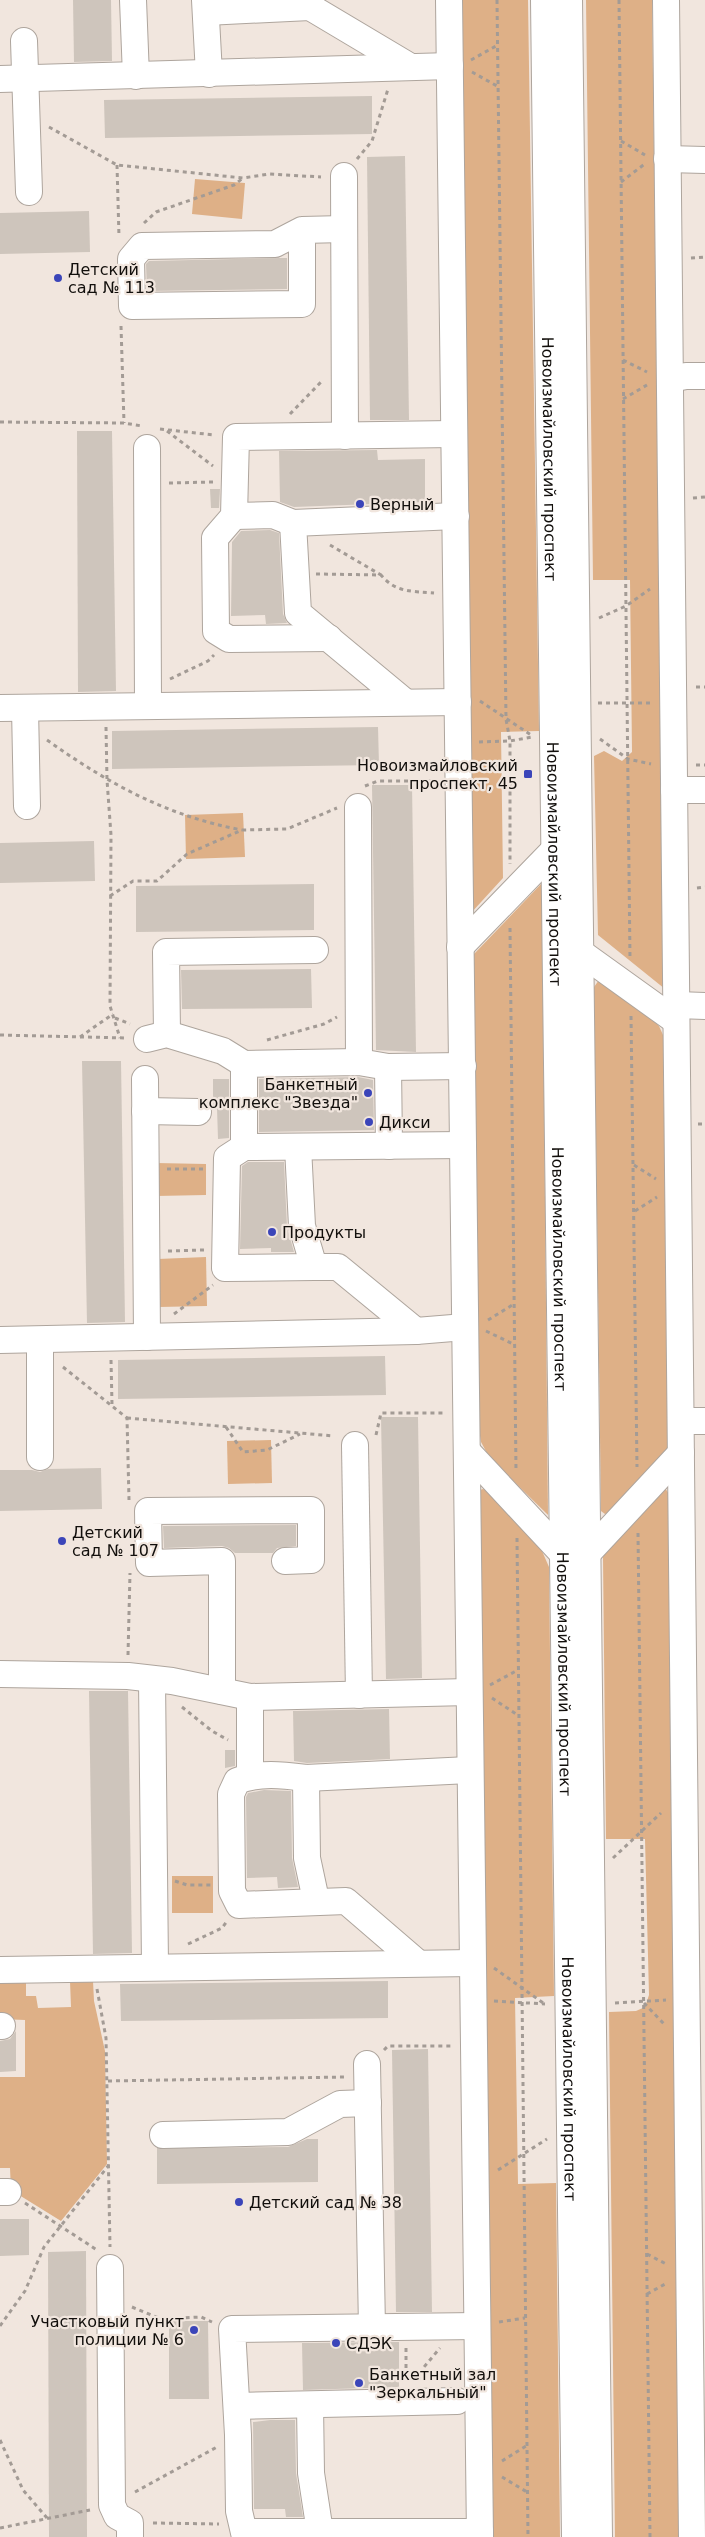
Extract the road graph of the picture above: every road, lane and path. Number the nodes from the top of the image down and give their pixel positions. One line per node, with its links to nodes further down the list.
1 (133, 0): 15 (street)
2 (449, 0): 13 (street)
3 (497, 0): 11 (path)
4 (544, 0): 82 (street, Новоизмайловский проспект)
5 (569, 0): 82 (street, Новоизмайловский проспект)
6 (619, 0): 19 (path)
7 (666, 0): 20 (street)
8 (308, 3): 9 (street); 12 (street)
9 (206, 6): 14 (street)
10 (24, 41): 16 (street)
11 (496, 46): 13 (path); 17 (path)
12 (409, 66): 13 (street); 14 (street); 22 (path)
13 (462, 66): 17 (path); 42 (street)
14 (209, 74): 15 (street)
15 (136, 76): 16 (street)
16 (13, 79): 18 (street)
17 (497, 86): 69 (path)
18 (26, 114): 23 (path); 25 (street)
19 (620, 141): 24 (path); 24 (path)
20 (667, 159): 21 (street); 36 (street)
21 (705, 160)
22 (344, 176): 23 (path); 27 (street)
23 (244, 178): 26 (path)
24 (621, 182): 33 (path)
25 (28, 192)
26 (141, 225)
27 (344, 229): 28 (street); 43 (street)
28 (302, 230): 28 (street)
29 (126, 238): 30 (path)
30 (119, 244)
31 (685, 258): 32 (path)
32 (705, 258)
33 (623, 360): 36 (path); 37 (path)
34 (705, 376): 36 (street)
35 (325, 378): 38 (path)
36 (658, 379): 37 (path); 66 (street)
37 (623, 399): 57 (path)
38 (288, 417)
39 (0, 422): 41 (path)
40 (165, 430): 41 (path); 44 (path); 45 (path)
41 (150, 434): 46 (street)
42 (453, 434): 43 (street); 50 (street)
43 (345, 436): 44 (street)
44 (236, 437): 45 (street)
45 (234, 482): 46 (path); 49 (street)
46 (148, 483): 62 (street)
47 (687, 498): 48 (path)
48 (705, 498)
49 (234, 516): 51 (street); 60 (street)
50 (456, 516): 51 (street); 61 (street)
51 (293, 523): 53 (street)
52 (325, 542): 54 (path)
53 (296, 574): 54 (path); 59 (street)
54 (381, 575): 56 (path)
55 (657, 584): 57 (path)
56 (438, 593)
57 (626, 606): 58 (path); 65 (path)
58 (598, 618)
59 (329, 638): 60 (street); 63 (street)
60 (229, 639): 62 (path)
61 (458, 694): 63 (street); 69 (path); 72 (street)
62 (148, 697): 63 (street); 67 (street)
63 (404, 701)
64 (595, 703): 65 (path)
65 (627, 703): 66 (path); 73 (path)
66 (673, 703): 77 (street)
67 (106, 706): 68 (street); 75 (path)
68 (17, 715): 75 (path); 80 (street)
69 (506, 719): 70 (path); 70 (path)
70 (510, 741): 72 (path); 83 (path)
71 (605, 741): 73 (path)
72 (457, 743): 86 (street)
73 (628, 759): 74 (path); 89 (path)
74 (654, 764)
75 (107, 780): 81 (path); 84 (path)
76 (438, 781): 79 (path)
77 (674, 790): 78 (street); 93 (street)
78 (705, 790)
79 (354, 800): 81 (path); 90 (street)
80 (27, 806)
81 (242, 830): 84 (path)
82 (567, 850): 86 (street); 88 (street, Новоизмайловский проспект)
83 (510, 873)
84 (110, 896): 94 (path)
85 (510, 924): 119 (path)
86 (460, 947): 101 (street)
87 (315, 950): 96 (street)
88 (568, 952): 93 (street); 142 (street, Новоизмайловский проспект)
89 (630, 961)
90 (359, 1004): 99 (path); 100 (street)
91 (705, 1006): 93 (street)
92 (630, 1009): 110 (path)
93 (676, 1013): 130 (street)
94 (113, 1014): 97 (path); 98 (path)
95 (0, 1036): 97 (path)
96 (157, 1036): 98 (path); 99 (street)
97 (80, 1037): 98 (path)
98 (120, 1038)
99 (238, 1060): 100 (street); 108 (street)
100 (359, 1062): 102 (street)
101 (463, 1066): 102 (street); 106 (street)
102 (388, 1067): 107 (street)
103 (145, 1079): 104 (street)
104 (145, 1111): 105 (street); 116 (street)
105 (198, 1112)
106 (463, 1145): 107 (street); 120 (street)
107 (389, 1146): 109 (street)
108 (244, 1147): 109 (street); 117 (street)
109 (298, 1147): 118 (street)
110 (634, 1165): 113 (path); 115 (path)
111 (158, 1169): 112 (path)
112 (212, 1169)
113 (662, 1183)
114 (662, 1193): 115 (path)
115 (634, 1212): 137 (path)
116 (146, 1251): 117 (path); 122 (street)
117 (225, 1259): 118 (street); 122 (path)
118 (314, 1267): 121 (street)
119 (514, 1304): 120 (path); 126 (path)
120 (478, 1326): 121 (street); 126 (path); 134 (street)
121 (416, 1331): 122 (street)
122 (147, 1337): 123 (street)
123 (111, 1338): 125 (street); 127 (path)
124 (0, 1340): 125 (street)
125 (40, 1340): 127 (path); 136 (street)
126 (515, 1345): 138 (path)
127 (112, 1404): 129 (path)
128 (443, 1412): 133 (path)
129 (127, 1418): 131 (path); 139 (path)
130 (693, 1421): 135 (street)
131 (226, 1427): 132 (path); 132 (path)
132 (300, 1434): 133 (path)
133 (353, 1440): 151 (street)
134 (467, 1452): 142 (street); 150 (street)
135 (681, 1453): 142 (street); 145 (street)
136 (40, 1457)
137 (638, 1477)
138 (516, 1480)
139 (129, 1507)
140 (638, 1527): 170 (path)
141 (517, 1533): 146 (path)
142 (575, 1554): 214 (street, Новоизмайловский проспект); 215 (street, Новоизмайловский проспект)
143 (285, 1561): 149 (street)
144 (130, 1564): 148 (path)
145 (694, 1639): 176 (street)
146 (518, 1670): 150 (path); 153 (path)
147 (0, 1674): 148 (street)
148 (144, 1681): 149 (street); 154 (path); 162 (street)
149 (222, 1691): 152 (street)
150 (482, 1692): 151 (street); 153 (path); 155 (street)
151 (359, 1694): 152 (street)
152 (250, 1697): 154 (street)
153 (519, 1716): 167 (path)
154 (250, 1747): 156 (street)
155 (469, 1770): 157 (street); 163 (street)
156 (250, 1776): 157 (street); 161 (street)
157 (306, 1778): 160 (street)
158 (166, 1881): 159 (path)
159 (213, 1884)
160 (316, 1900): 161 (street); 164 (street)
161 (239, 1905): 162 (path)
162 (155, 1963): 164 (street); 165 (street)
163 (480, 1963): 164 (street); 167 (path); 193 (street)
164 (418, 1964)
165 (96, 1968): 166 (street); 178 (path)
166 (0, 1970)
167 (521, 1986): 172 (path); 173 (path)
168 (672, 2000): 170 (path)
169 (493, 2001): 172 (path)
170 (644, 2002): 171 (path); 187 (path)
171 (612, 2003)
172 (522, 2004): 173 (path); 182 (path)
173 (546, 2004): 174 (path)
174 (554, 2004)
175 (451, 2046): 177 (path)
176 (696, 2052): 189 (street)
177 (367, 2069): 178 (path); 179 (street)
178 (108, 2080): 183 (path)
179 (368, 2103): 180 (street); 194 (street)
180 (164, 2135)
181 (548, 2138): 182 (path)
182 (523, 2153): 184 (path); 204 (path)
183 (110, 2165): 186 (path); 188 (path)
184 (493, 2173)
185 (4, 2192): 186 (path)
186 (61, 2225): 188 (path); 192 (path)
187 (646, 2253): 189 (path); 190 (path)
188 (110, 2263): 191 (street)
189 (686, 2273): 190 (path); 217 (street)
190 (647, 2294): 216 (path)
191 (110, 2298): 195 (path); 209 (street)
192 (0, 2326)
193 (476, 2326): 194 (street); 212 (street)
194 (372, 2328): 195 (street)
195 (232, 2329): 202 (street)
196 (406, 2340): 198 (path)
197 (442, 2347): 198 (path)
198 (406, 2379): 199 (path)
199 (406, 2389)
200 (457, 2401): 201 (street)
201 (310, 2405): 202 (street); 210 (street)
202 (237, 2406): 211 (street)
203 (0, 2440): 208 (path)
204 (527, 2446): 205 (path); 207 (path)
205 (498, 2464)
206 (499, 2474): 207 (path)
207 (527, 2492): 213 (path)
208 (48, 2518)
209 (130, 2530): 211 (path)
210 (320, 2532): 211 (street); 212 (street)
211 (245, 2535)
212 (480, 2535)
213 (528, 2537)
214 (575, 2537)
215 (600, 2537)
216 (650, 2537)
217 (692, 2537)

